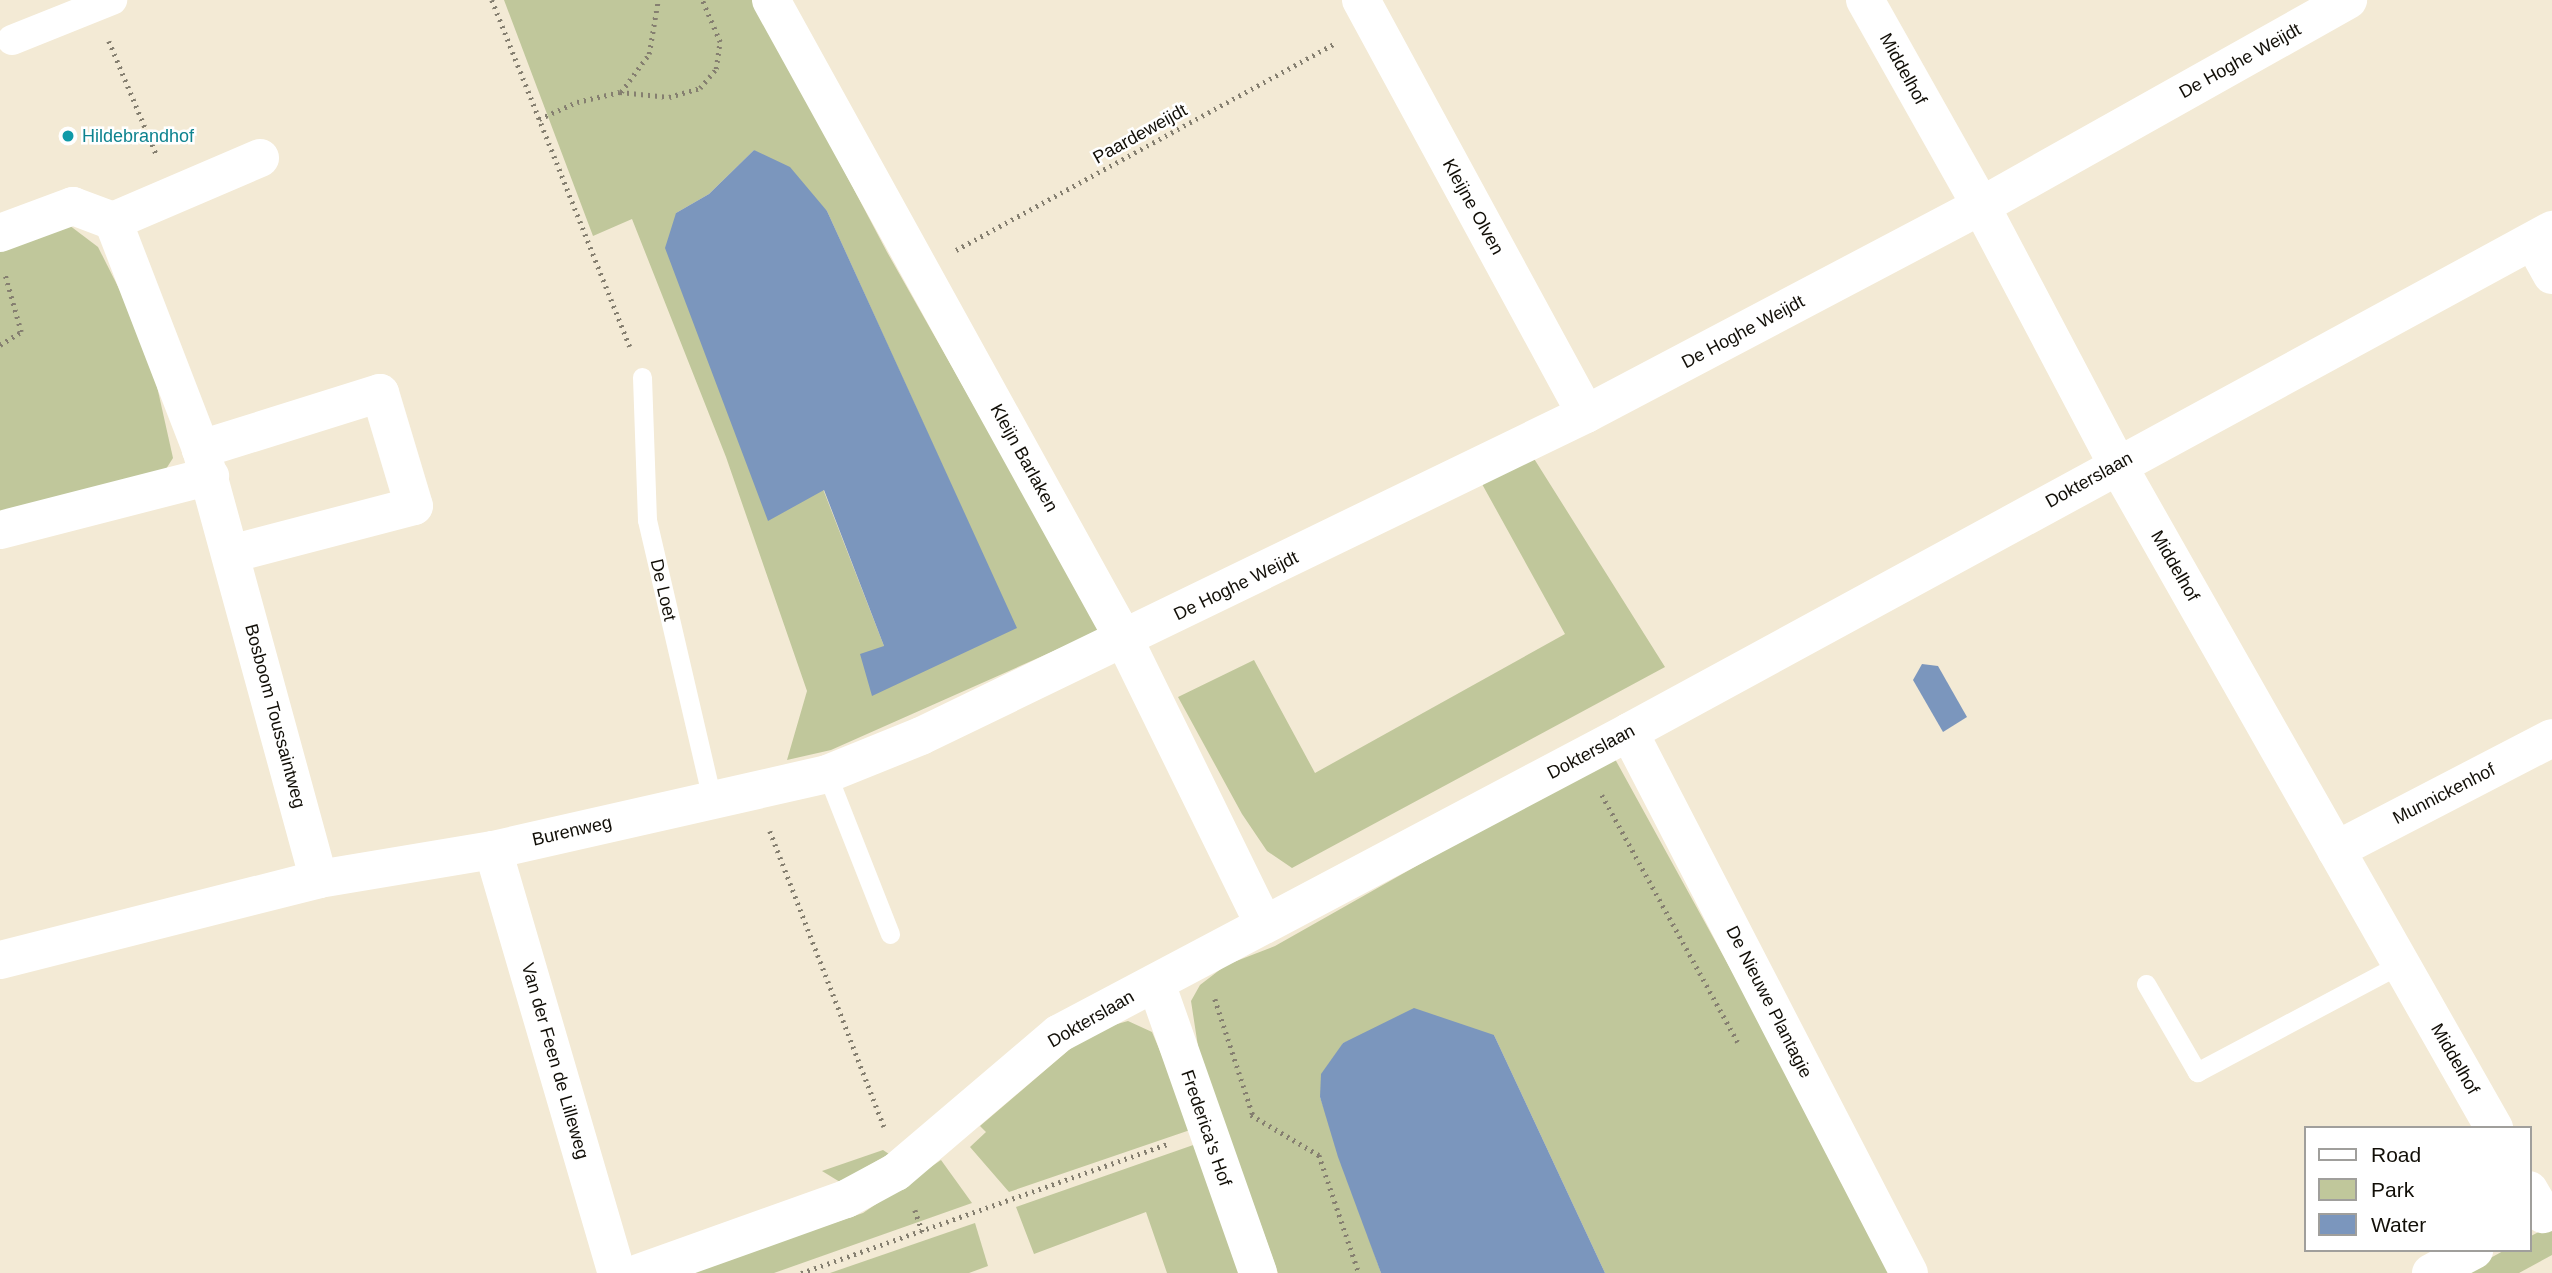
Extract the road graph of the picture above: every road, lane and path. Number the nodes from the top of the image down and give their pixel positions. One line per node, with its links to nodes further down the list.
1 (492, 0): 11 (path)
2 (658, 0): 10 (path)
3 (702, 0): 10 (path)
4 (771, 0): 18 (street, Kleijn Barlaken)
5 (1865, 0): 14 (street, Middelhof)
6 (2348, 0): 14 (street, De Hoghe Weijdt)
7 (103, 4): 9 (street); 13 (path)
8 (1367, 11): 18 (path, Paardeweijdt); 22 (street, Kleijne Olven)
9 (6, 42)
10 (620, 92): 11 (path)
11 (539, 118): 21 (path)
12 (260, 158): 13 (street)
13 (174, 195): 15 (street)
14 (1981, 206): 22 (street, De Hoghe Weijdt); 24 (street, Middelhof)
15 (113, 220): 17 (street); 23 (street, Bosboom Toussaintweg)
16 (2542, 236): 19 (street); 24 (street, Dokterslaan)
17 (2, 250): 20 (path)
18 (920, 270): 27 (street, Kleijn Barlaken)
19 (2552, 275)
20 (0, 345)
21 (642, 377): 33 (lane, De Loet)
22 (1586, 414): 27 (street, De Hoghe Weijdt)
23 (206, 463): 25 (street); 26 (street, Bosboom Toussaintweg); 26 (street)
24 (2117, 464): 28 (street, Dokterslaan); 35 (street, Middelhof)
25 (0, 530)
26 (231, 554): 36 (street, Bosboom Toussaintweg)
27 (1125, 641): 30 (street, Burenweg); 37 (street, Kleijn Barlaken)
28 (1629, 732): 37 (street, Dokterslaan); 56 (street, De Nieuwe Plantagie)
29 (2552, 738): 35 (street, Munnickenhof)
30 (827, 774): 32 (street, Burenweg); 38 (lane)
31 (1598, 788): 44 (path)
32 (754, 790): 33 (street, Burenweg); 48 (path)
33 (712, 799): 34 (street, Burenweg)
34 (493, 850): 36 (street, Burenweg); 51 (street, Van der Feen de Lilleweg)
35 (2336, 850): 40 (street, Middelhof)
36 (319, 879): 39 (street, Burenweg)
37 (1263, 923): 41 (street, Dokterslaan)
38 (890, 934)
39 (0, 960)
40 (2400, 964): 42 (lane); 46 (street, Middelhof)
41 (1156, 983): 47 (street, Frederica's Hof); 48 (street, Dokterslaan)
42 (2146, 984)
43 (1227, 993): 45 (path)
44 (1744, 1055)
45 (1253, 1115): 47 (path); 55 (path)
46 (2493, 1126)
47 (1206, 1130): 49 (path); 54 (street, Frederica's Hof)
48 (901, 1168): 49 (path); 52 (street, Dokterslaan)
49 (923, 1233): 53 (path)
50 (2470, 1252): 57 (street)
51 (617, 1273)
52 (639, 1273)
53 (801, 1273)
54 (1258, 1273)
55 (1359, 1273)
56 (1909, 1273)
57 (2431, 1273)

